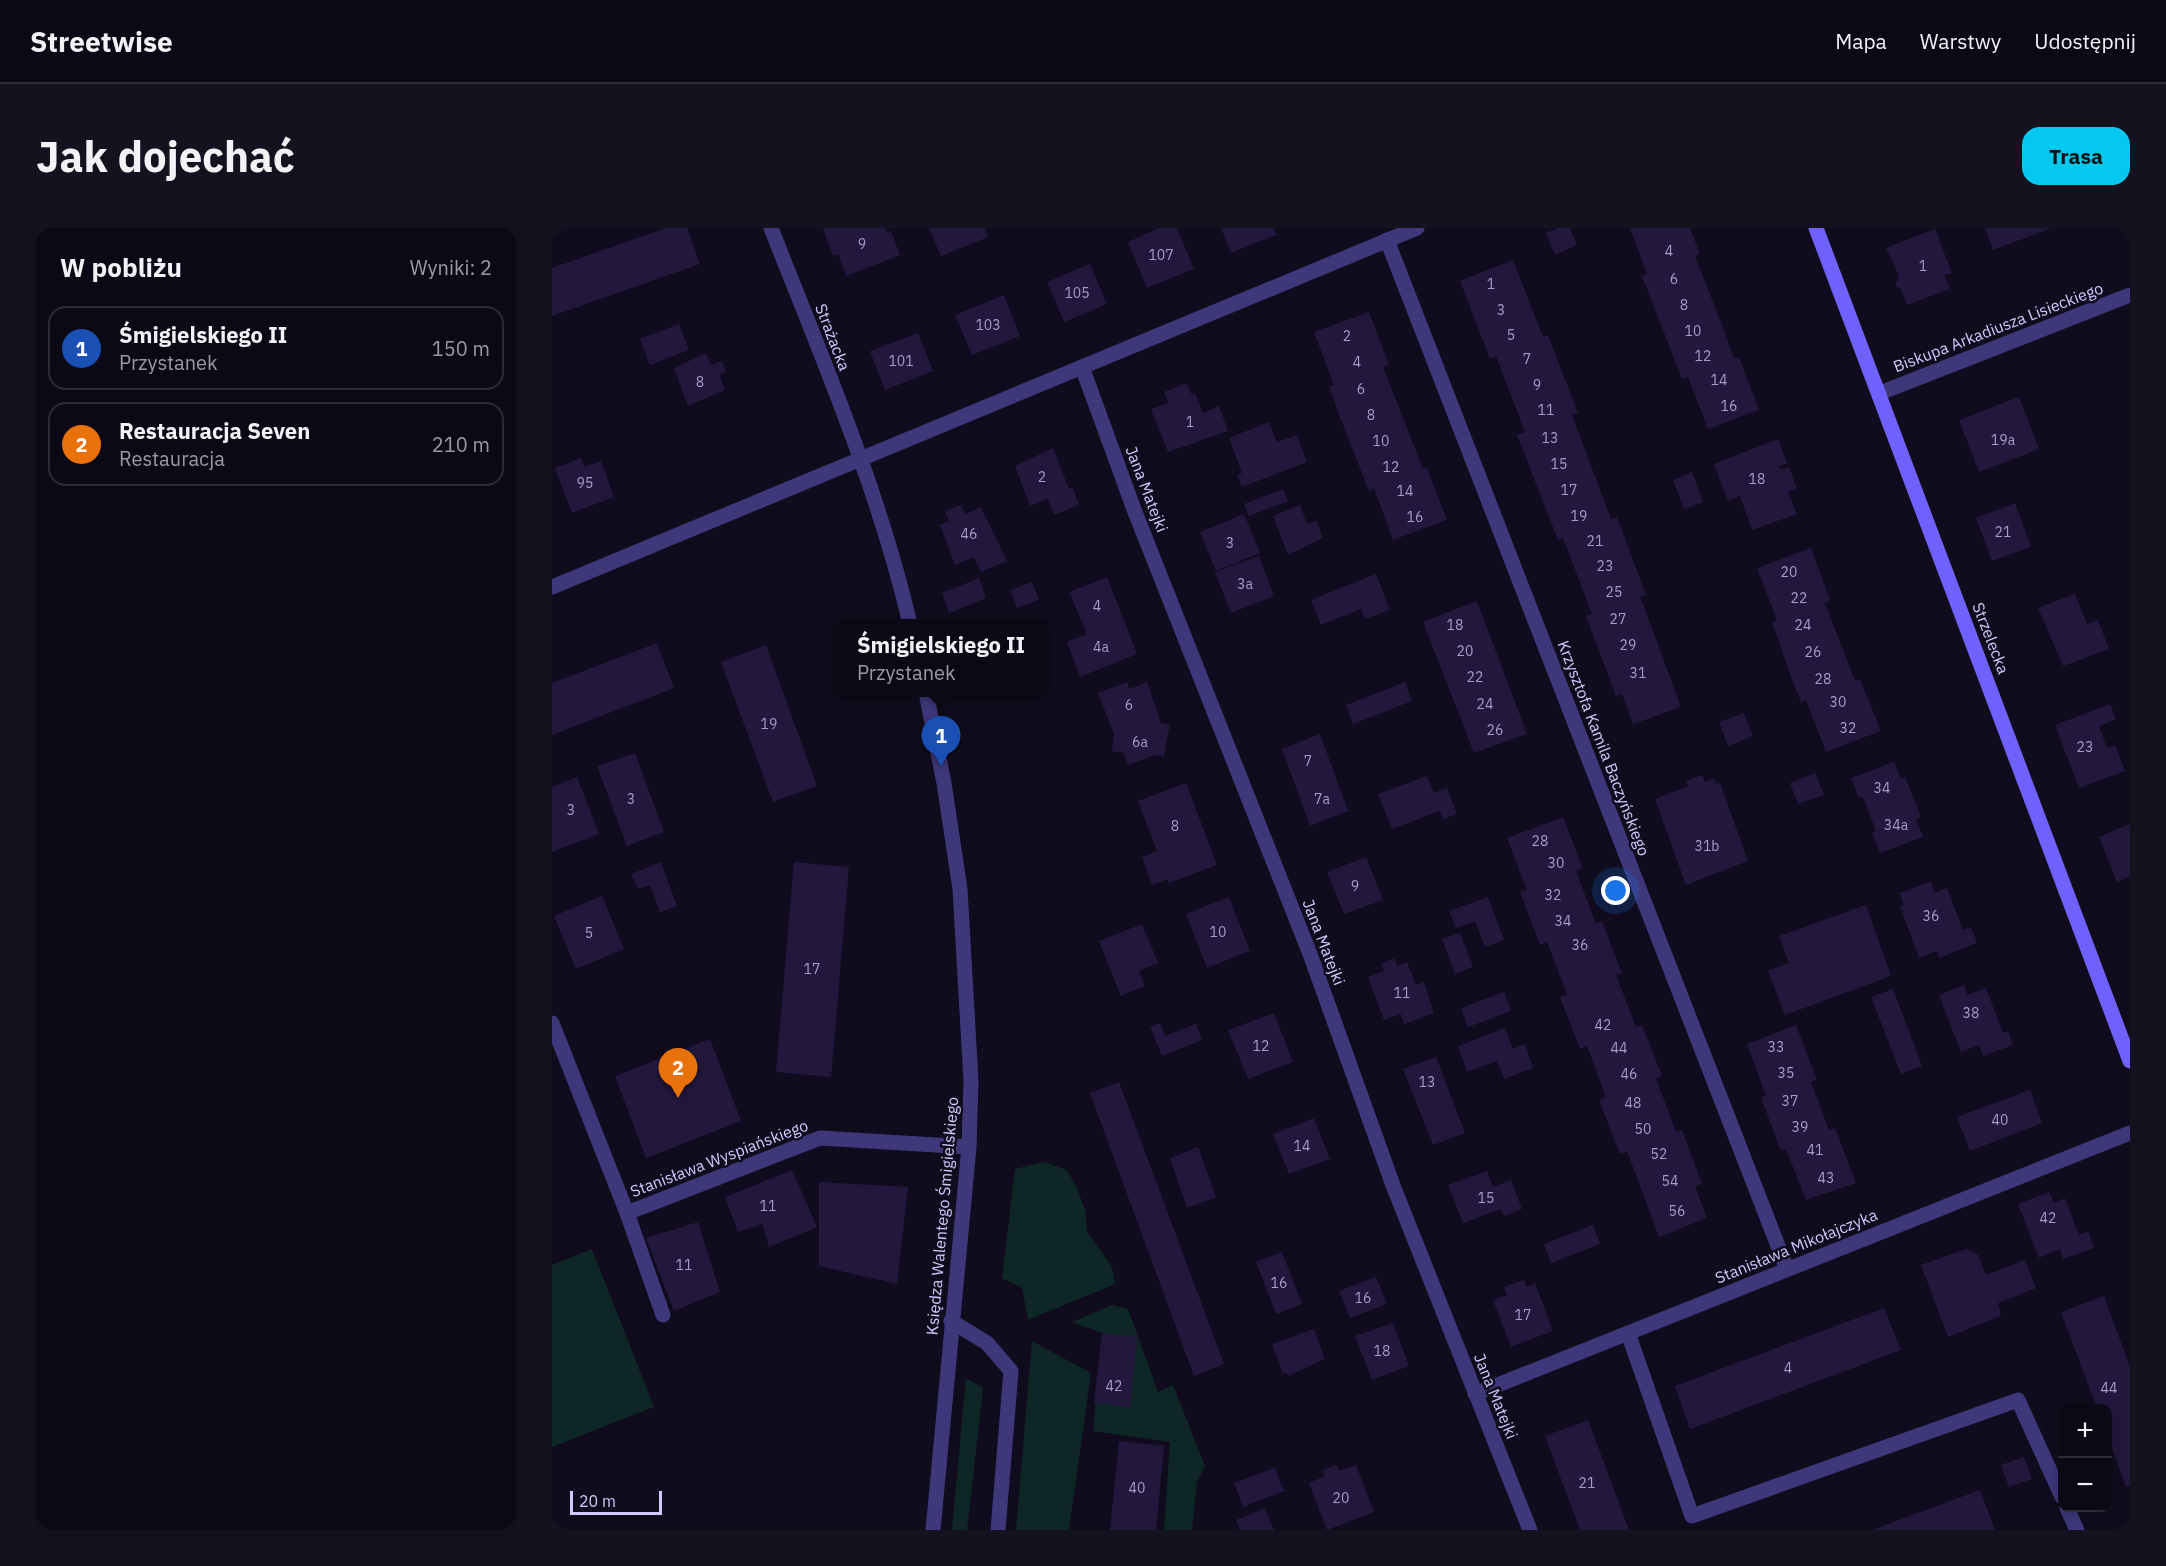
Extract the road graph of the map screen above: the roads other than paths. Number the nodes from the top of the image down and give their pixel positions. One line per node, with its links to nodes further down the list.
1 (771, 228): 8 (street, Strażacka)
2 (1417, 228): 4 (street)
3 (1816, 228): 7 (street, Strzelecka)
4 (1387, 240): 6 (street); 17 (street, Krzysztofa Kamila Baczyńskiego)
5 (2130, 295): 7 (street, Biskupa Arkadiusza Lisieckiego)
6 (1082, 367): 8 (street); 21 (street, Jana Matejki)
7 (1880, 393): 13 (street, Strzelecka)
8 (861, 459): 9 (street); 10 (street)
9 (552, 587)
10 (909, 619)
11 (927, 697): 15 (street, Księdza Walentego Śmigielskiego)
12 (552, 1023): 16 (street, Stanisława Wyspiańskiego)
13 (2130, 1061)
14 (2130, 1132): 17 (street, Stanisława Mikołajczyka)
15 (969, 1147): 16 (street, Stanisława Wyspiańskiego); 19 (street, Księdza Walentego Śmigielskiego)
16 (627, 1213): 18 (street, Stanisława Wyspiańskiego)
17 (1787, 1269): 20 (street, Stanisława Mikołajczyka)
18 (663, 1315)
19 (951, 1321): 24 (street, Księdza Walentego Śmigielskiego); 25 (street)
20 (1628, 1333): 21 (street, Stanisława Mikołajczyka); 22 (street)
21 (1475, 1394): 26 (street, Jana Matejki)
22 (2058, 1488)
23 (2069, 1512): 27 (street)
24 (933, 1530)
25 (998, 1530)
26 (1530, 1530)
27 (2078, 1530)

